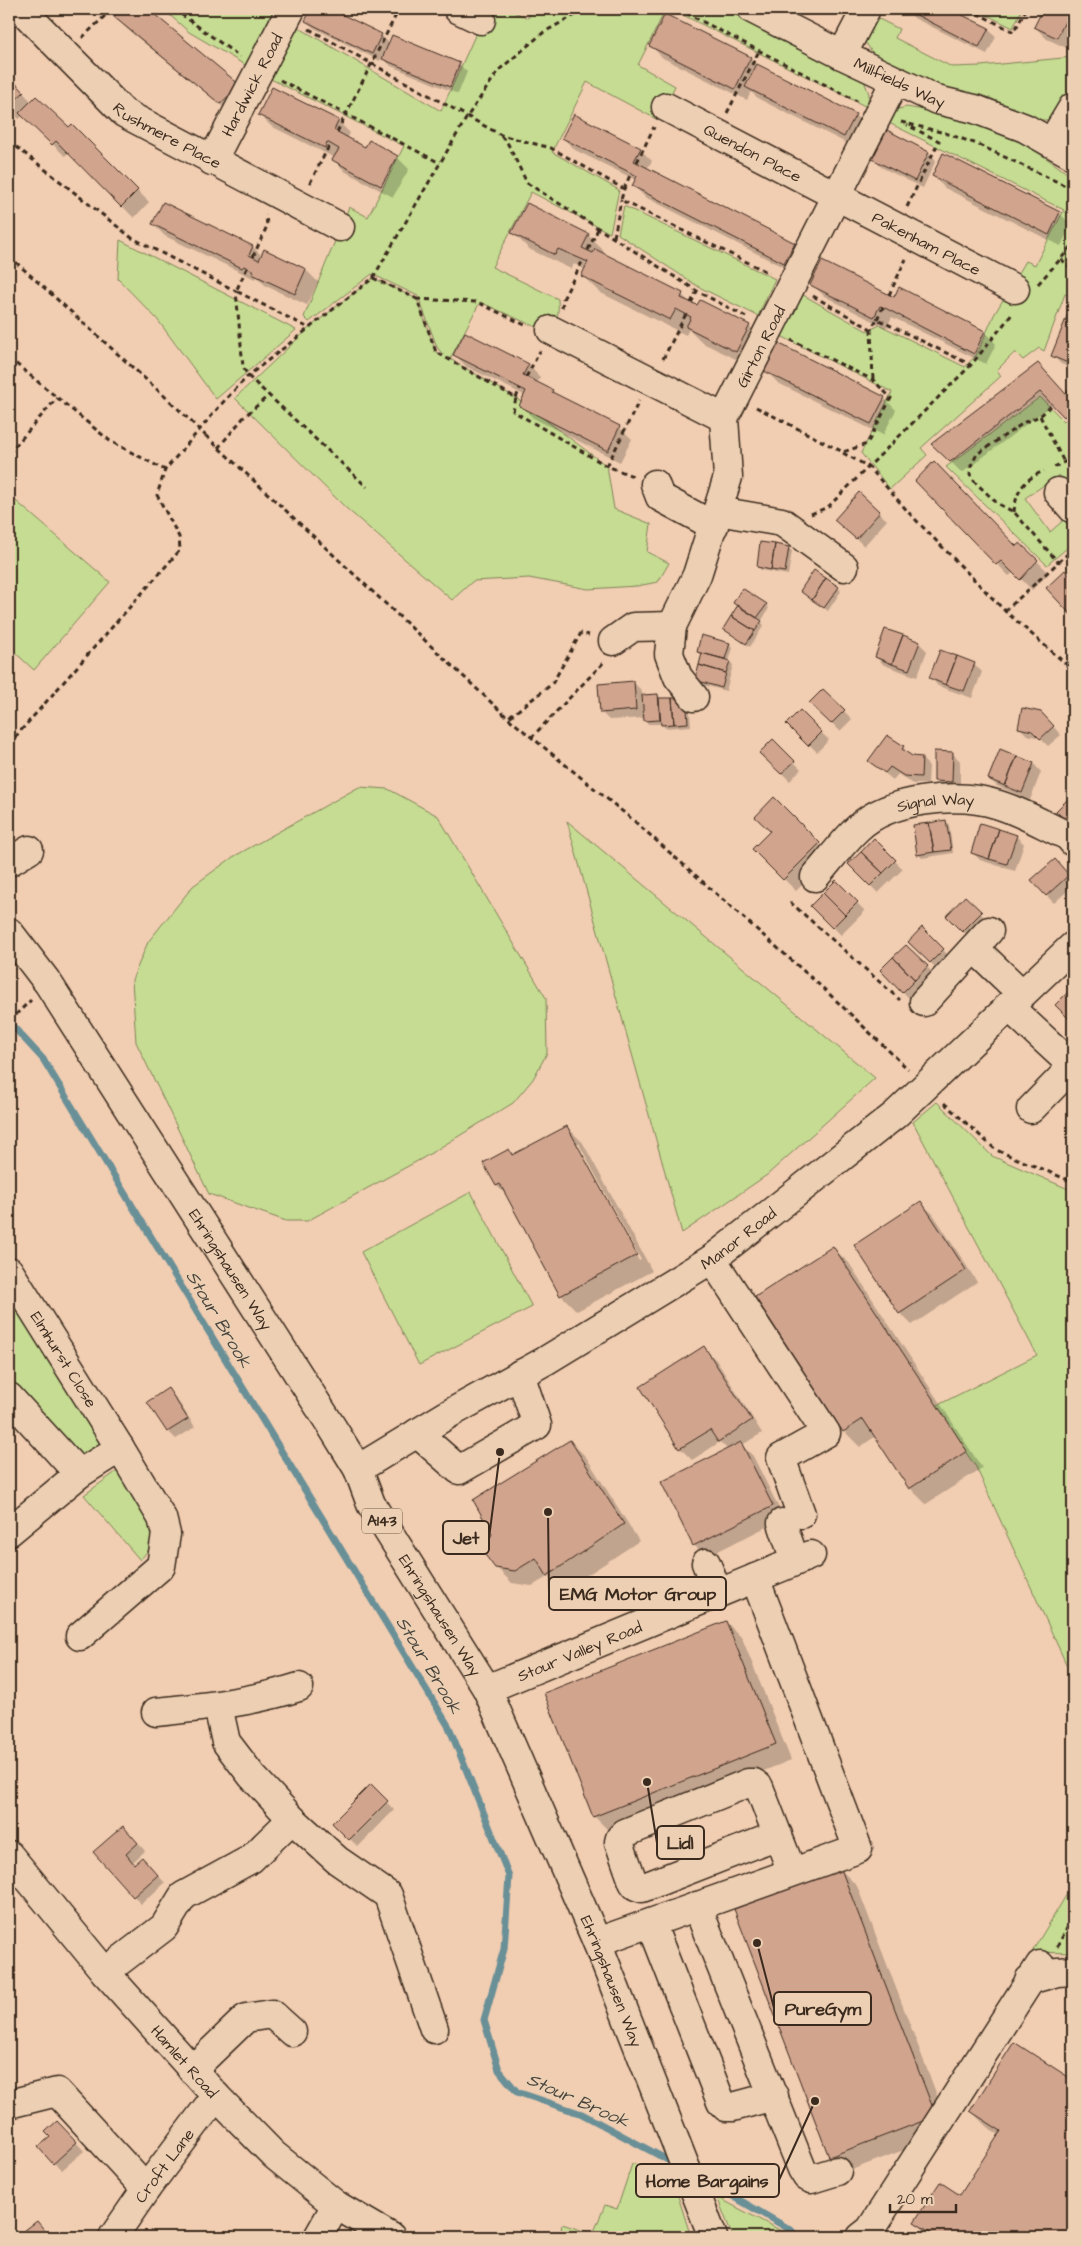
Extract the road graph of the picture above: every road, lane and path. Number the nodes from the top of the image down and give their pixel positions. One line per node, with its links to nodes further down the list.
1 (21, 9): 16 (street, Rushmere Place)
2 (112, 9): 16 (path)
3 (174, 9): 19 (path)
4 (399, 9): 18 (path)
5 (586, 9): 24 (path)
6 (752, 9): 17 (street, Millfields Way)
7 (866, 9): 17 (street)
8 (969, 9): 14 (path)
9 (982, 9): 14 (path)
10 (1026, 9): 14 (path)
11 (1032, 9): 12 (path)
12 (1037, 9)
13 (288, 13): 18 (path); 19 (street, Hardwick Road)
14 (979, 14)
15 (759, 51): 27 (path)
16 (66, 55): 32 (street, Rushmere Place)
17 (842, 55): 20 (street, Millfields Way)
18 (371, 66): 23 (path); 24 (path)
19 (259, 69): 23 (path); 32 (street, Hardwick Road)
20 (895, 81): 31 (street, Millfields Way); 37 (street, Girton Road)
21 (1073, 107): 31 (street, Millfields Way)
22 (666, 108): 27 (street, Quendon Place); 33 (path)
23 (346, 114): 26 (path); 34 (path)
24 (467, 118): 28 (path); 34 (path)
25 (902, 123): 42 (path)
26 (337, 132)
27 (715, 134): 37 (street, Quendon Place)
28 (501, 135): 36 (path); 41 (path)
29 (9, 142): 54 (path)
30 (330, 144): 38 (path)
31 (1062, 148)
32 (212, 161): 38 (street, Rushmere Place)
33 (637, 162)
34 (440, 163): 52 (path)
35 (631, 173): 36 (path)
36 (624, 189): 39 (path)
37 (838, 197): 42 (street, Pakenham Place); 53 (street, Girton Road)
38 (287, 200): 40 (street, Rushmere Place); 47 (path)
39 (621, 200): 43 (path); 53 (path)
40 (340, 227)
41 (598, 229): 43 (path); 45 (path)
42 (907, 232): 56 (path); 57 (street, Pakenham Place)
43 (614, 237): 55 (path)
44 (1073, 246): 48 (path)
45 (588, 250)
46 (9, 256): 80 (path, bridge)
47 (253, 257)
48 (1061, 259): 51 (path); 57 (path)
49 (583, 260): 65 (path)
50 (247, 268): 54 (path)
51 (1073, 270)
52 (373, 278): 58 (path); 62 (path)
53 (793, 285): 63 (path); 64 (street, Girton Road)
54 (236, 291): 62 (path); 68 (path)
55 (697, 291): 59 (path); 64 (path)
56 (888, 295)
57 (1020, 297): 67 (path)
58 (417, 299): 65 (path); 76 (path)
59 (692, 303)
60 (883, 307): 61 (path)
61 (877, 319): 63 (path); 67 (path)
62 (309, 328): 68 (path)
63 (871, 329): 70 (path)
64 (770, 330): 70 (path); 77 (street, Girton Road)
65 (549, 333): 69 (path); 77 (street)
66 (9, 358): 75 (path)
67 (971, 365): 85 (path)
68 (248, 376): 74 (path); 86 (path)
69 (526, 377)
70 (873, 380): 81 (path)
71 (1073, 386): 73 (path)
72 (520, 388): 76 (path)
73 (1067, 393)
74 (269, 395): 80 (path); 88 (path)
75 (57, 398): 82 (path); 86 (path)
76 (516, 398): 84 (path)
77 (730, 406): 81 (path); 89 (street)
78 (1051, 406): 79 (path)
79 (1040, 416): 83 (path); 92 (path)
80 (218, 448): 100 (path)
81 (843, 452): 85 (path)
82 (9, 453)
83 (1064, 462)
84 (607, 466)
85 (869, 467): 90 (path); 94 (path)
86 (165, 470): 102 (path)
87 (655, 484): 89 (street)
88 (367, 486)
89 (716, 518): 90 (street); 95 (street)
90 (782, 522): 93 (street)
91 (1073, 549): 92 (path)
92 (1058, 562): 94 (path)
93 (844, 567)
94 (1005, 611): 97 (path)
95 (672, 626): 96 (street); 98 (street)
96 (613, 641): 100 (path); 101 (path)
97 (1073, 670)
98 (694, 697)
99 (513, 712): 100 (path)
100 (508, 718): 101 (path)
101 (531, 738): 108 (path)
102 (9, 744)
103 (1073, 842): 104 (street, Signal Way)
104 (815, 877)
105 (790, 902): 110 (path)
106 (9, 932): 123 (street, Ehringshausen Way / A143)
107 (1073, 946): 109 (street, Manor Road)
108 (824, 989)
109 (1015, 1000): 110 (street); 113 (street); 117 (street, Manor Road)
110 (924, 1002)
111 (19, 1011): 112 (path)
112 (9, 1021)
113 (1073, 1066): 114 (street)
114 (1030, 1109)
115 (996, 1150): 116 (path)
116 (1073, 1182)
117 (712, 1259): 119 (street, Manor Road); 127 (street, Stour Valley Road)
118 (9, 1271): 122 (street, Elmhurst Close)
119 (520, 1374): 121 (street, Manor Road); 121 (street)
120 (9, 1397): 124 (street)
121 (417, 1433): 123 (street, Manor Road)
122 (120, 1448): 124 (street); 129 (street, Elmhurst Close)
123 (358, 1469): 131 (street, Ehringshausen Way / A143)
124 (78, 1474): 125 (street)
125 (9, 1532)
126 (706, 1563): 128 (street)
127 (755, 1578): 128 (street, Stour Valley Road); 137 (street)
128 (718, 1593): 131 (street, Stour Valley Road)
129 (80, 1636)
130 (300, 1687): 132 (street)
131 (487, 1689): 141 (street, Ehringshausen Way / A143)
132 (218, 1706): 133 (street); 134 (street)
133 (156, 1712)
134 (292, 1819): 143 (street); 145 (street)
135 (778, 1835): 135 (street); 137 (street)
136 (9, 1855): 143 (street, Hamlet Road)
137 (792, 1872): 138 (street)
138 (697, 1906): 140 (street); 149 (street)
139 (1073, 1917): 144 (path)
140 (651, 1923): 141 (street); 149 (street)
141 (597, 1942): 158 (street, Ehringshausen Way / A143)
142 (1073, 1971): 144 (street)
143 (104, 1972): 147 (street, Hamlet Road)
144 (1035, 1973): 154 (street)
145 (434, 2029)
146 (292, 2032): 147 (street)
147 (192, 2070): 148 (street, Hamlet Road)
148 (216, 2096): 152 (street, Croft Lane); 153 (street, Hamlet Road)
149 (774, 2096): 151 (street)
150 (9, 2104): 152 (street)
151 (837, 2171)
152 (146, 2189): 155 (street, Croft Lane)
153 (336, 2206): 156 (street); 157 (street, Hamlet Road)
154 (871, 2235)
155 (113, 2237)
156 (318, 2237)
157 (391, 2237)
158 (713, 2237)

